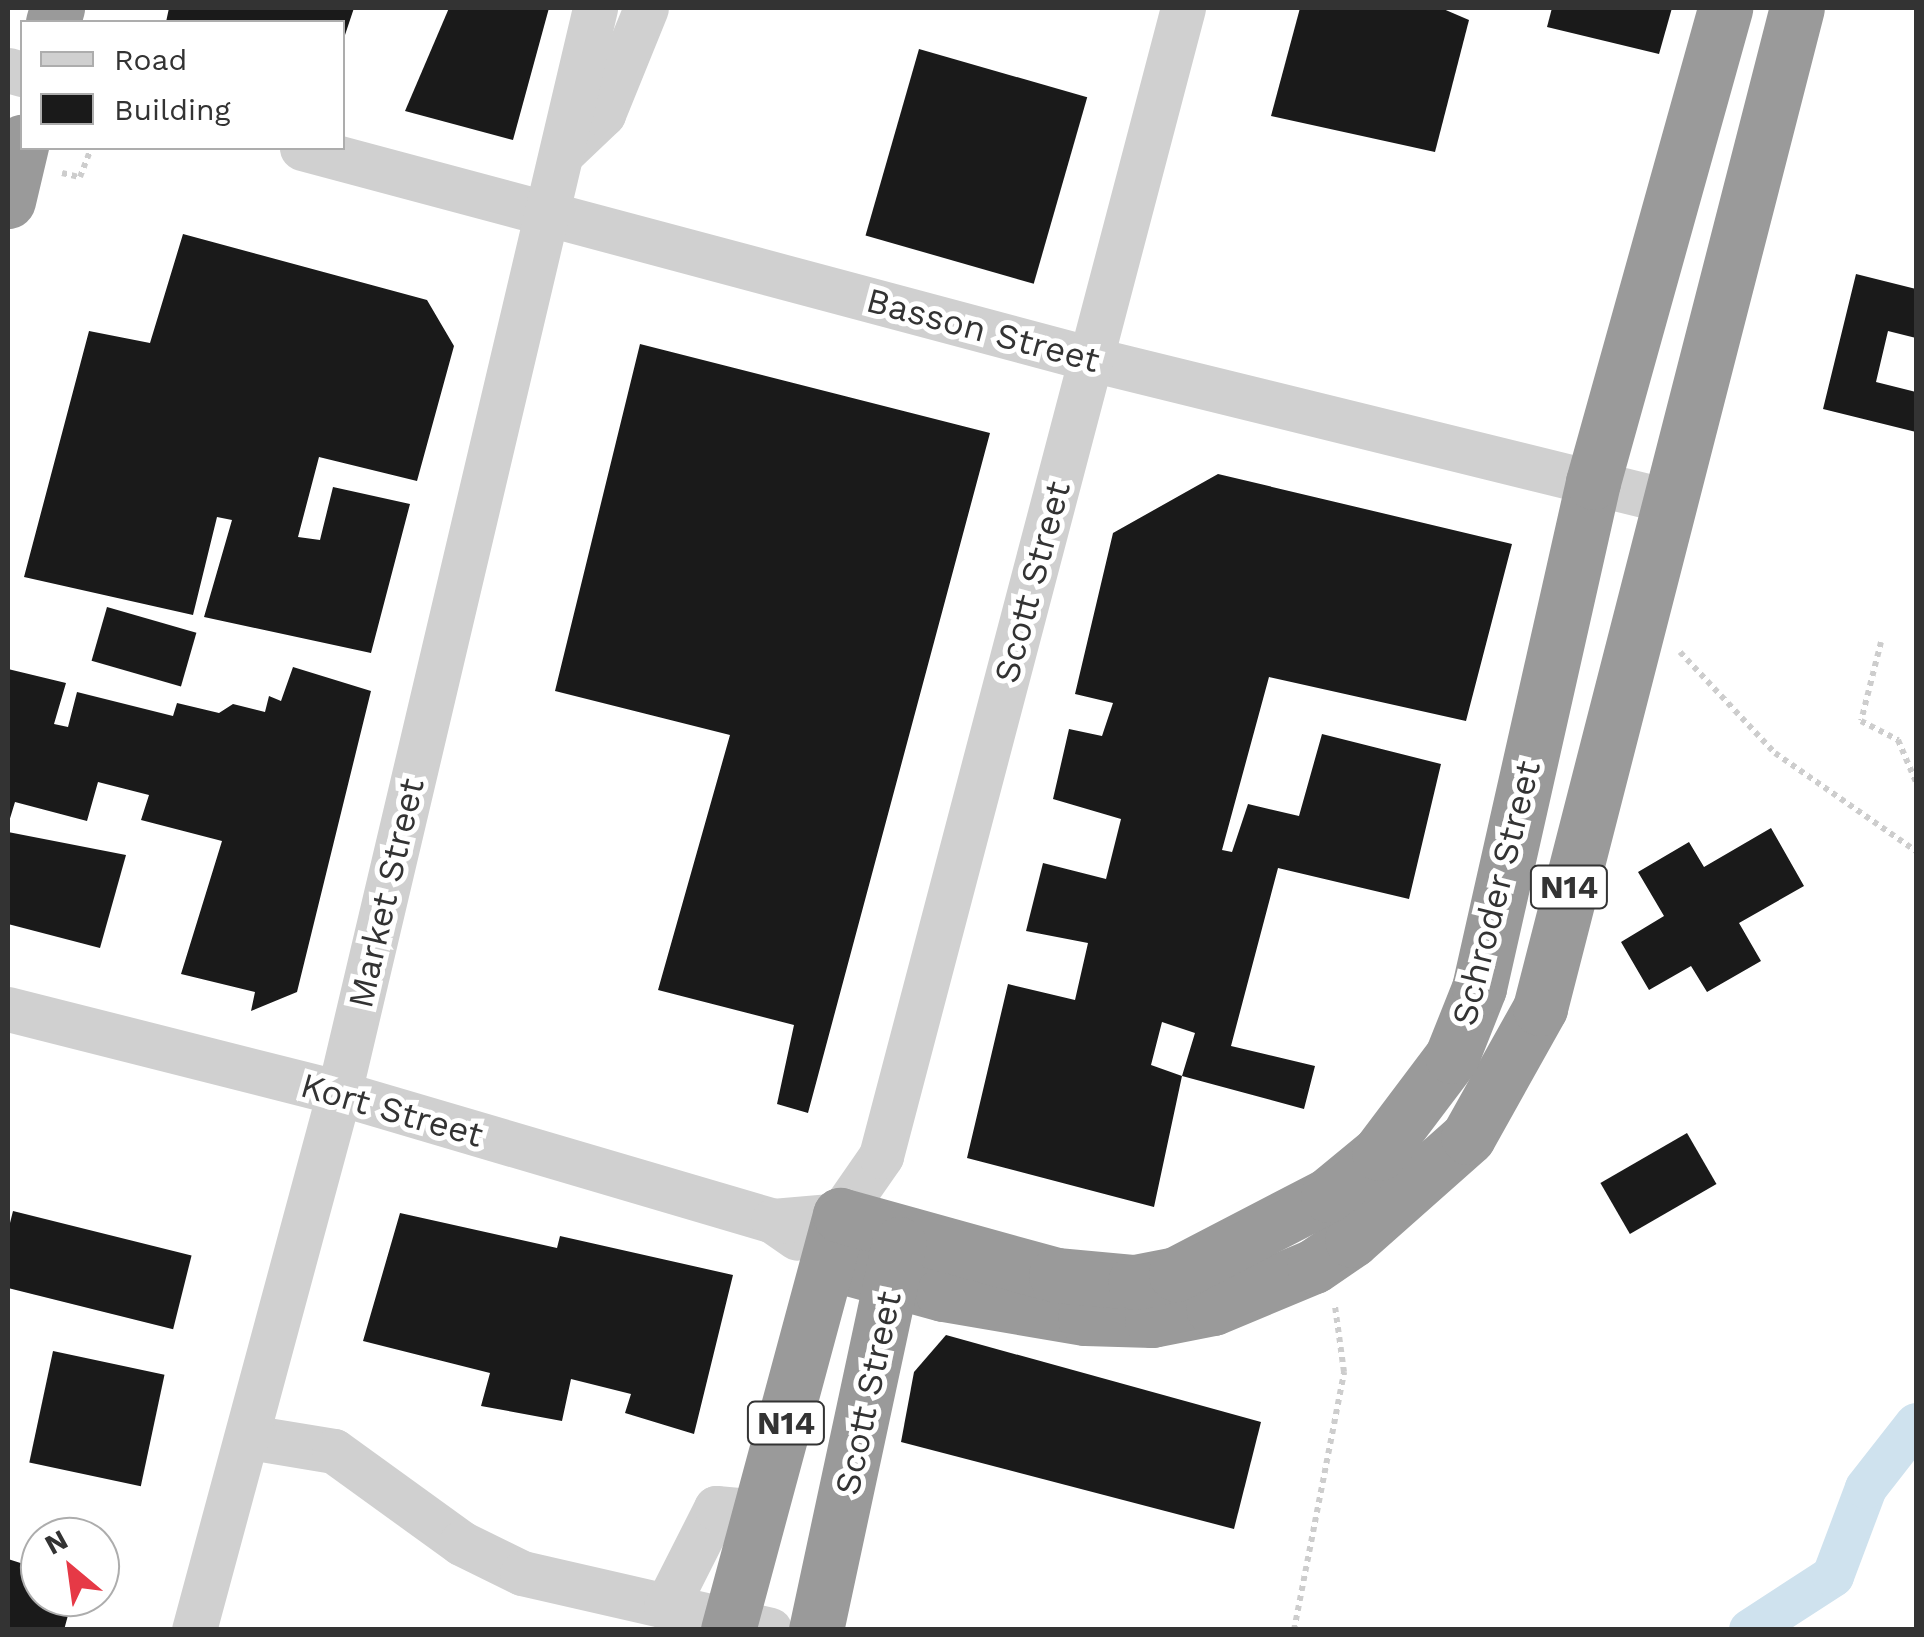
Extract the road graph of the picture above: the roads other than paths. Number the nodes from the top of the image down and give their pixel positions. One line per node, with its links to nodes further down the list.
1 (595, 8): 8 (street, Market Street)
2 (646, 8): 8 (street)
3 (1184, 8): 11 (street, Scott Street)
4 (1725, 8): 12 (highway, Schroder Street / N14)
5 (1797, 8): 13 (highway, Schroder Street / N14)
6 (20, 150): 9 (highway)
7 (310, 150): 10 (street, Basson Street)
8 (562, 153): 10 (street, Market Street)
9 (8, 201)
10 (548, 212): 11 (street, Basson Street); 15 (street, Market Street)
11 (1091, 359): 12 (street, Basson Street); 16 (street, Scott Street)
12 (1593, 482): 13 (street, Basson Street); 19 (highway, Schroder Street / N14)
13 (1668, 501): 19 (highway, Schroder Street / N14)
14 (8, 1009): 15 (street, Kort Street)
15 (338, 1093): 17 (street, Kort Street); 20 (street, Market Street)
16 (881, 1156): 18 (street, Scott Street); 19 (street, Scott Street)
17 (774, 1221): 18 (street, Schroder Street)
18 (835, 1239): 19 (highway, Schroder Street / N14); 21 (highway, Scott Street / N14)
19 (897, 1257): 25 (highway, Scott Street / N14)
20 (249, 1438): 22 (street); 24 (street, Market Street)
21 (761, 1512): 22 (street); 23 (highway, Scott Street / N14)
22 (666, 1607): 23 (street)
23 (743, 1627)
24 (194, 1630)
25 (816, 1630)

